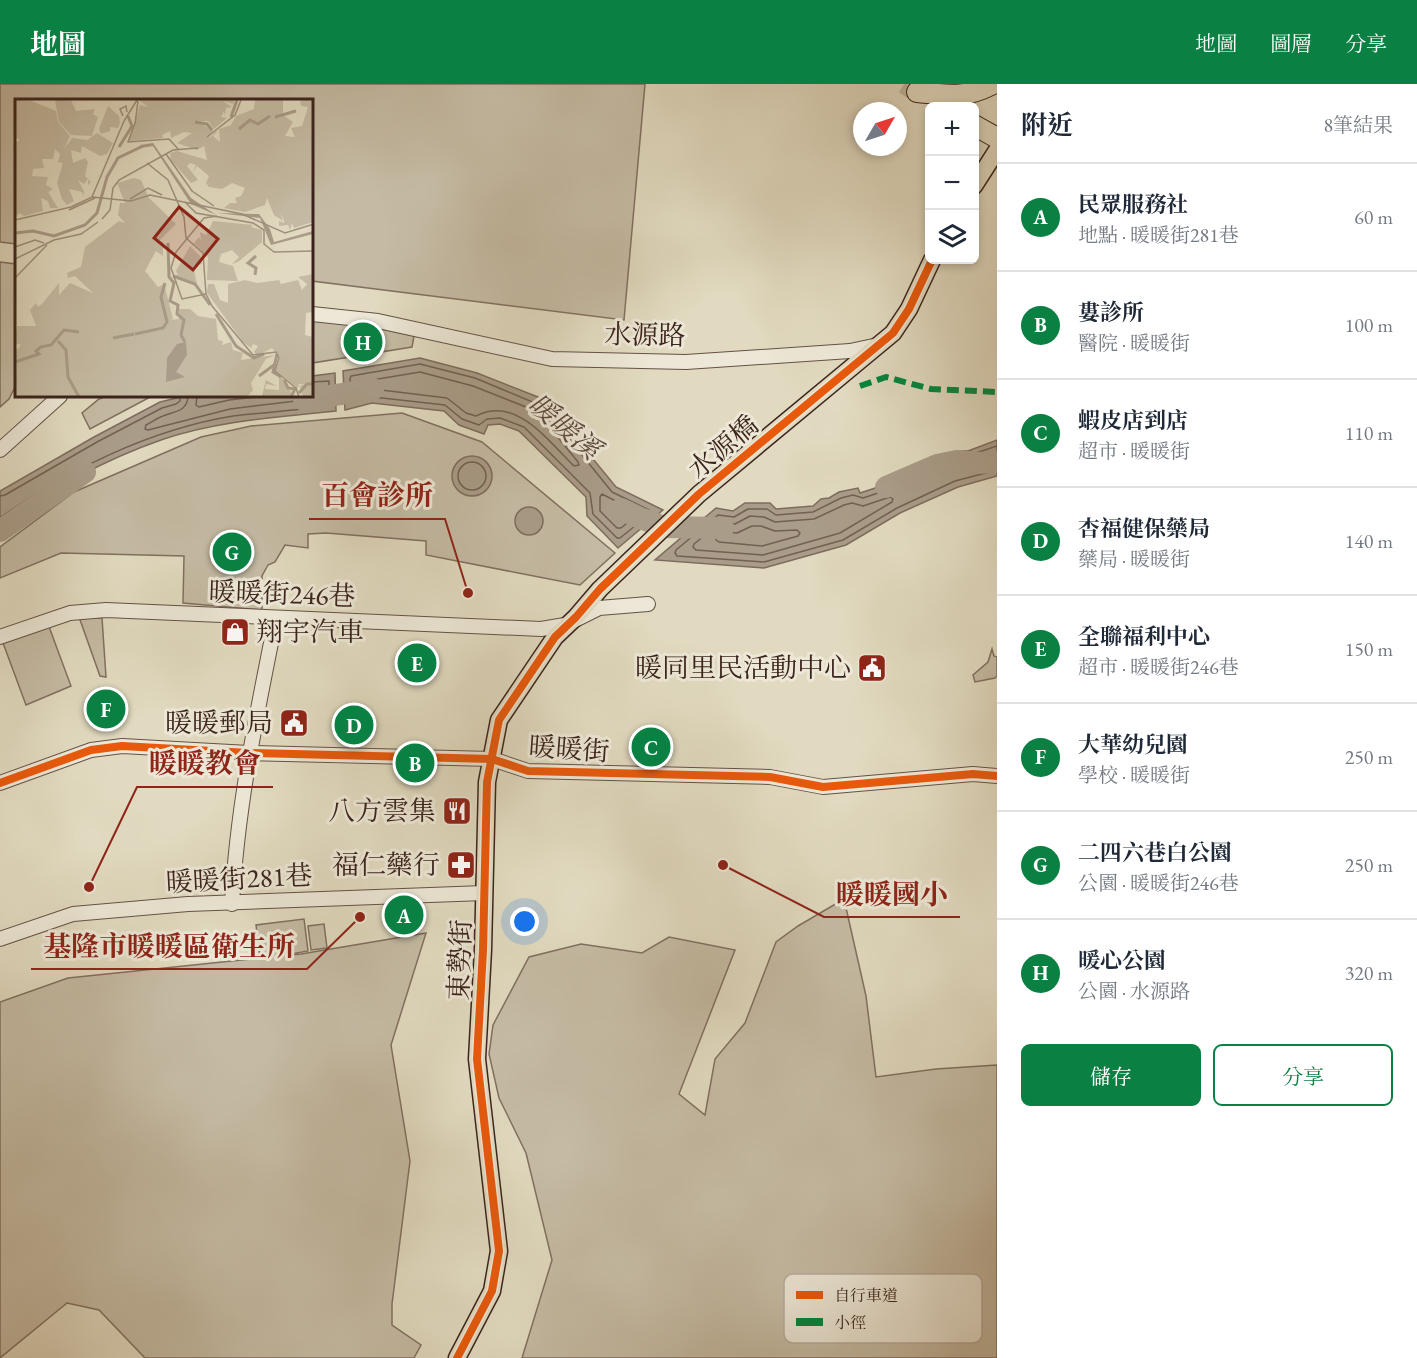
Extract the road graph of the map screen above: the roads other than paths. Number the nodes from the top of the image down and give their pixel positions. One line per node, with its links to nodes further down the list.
1 (993, 84): 2 (highway)
2 (935, 102)
3 (979, 127): 4 (highway)
4 (997, 138)
5 (997, 150): 6 (main road)
6 (979, 179)
7 (930, 264): 9 (main road)
8 (314, 314): 9 (street, 水源路)
9 (880, 345): 12 (main road, 水源橋)
10 (58, 398): 11 (street)
11 (0, 450)
12 (600, 589): 15 (main road, 東勢街)
13 (648, 604): 15 (street)
14 (276, 618): 15 (street, 暖暖街246巷); 16 (street, 暖暖街246巷); 17 (street)
15 (565, 625): 18 (main road, 東勢街)
16 (0, 637)
17 (249, 753): 18 (street, 暖暖街); 20 (street, 暖暖街); 22 (street)
18 (492, 759): 19 (street, 暖暖街); 21 (main road, 東勢街)
19 (997, 776)
20 (0, 783)
21 (484, 893): 22 (street, 暖暖街281巷); 24 (main road, 東勢街)
22 (232, 904): 23 (street, 暖暖街281巷)
23 (0, 939)
24 (457, 1358)

